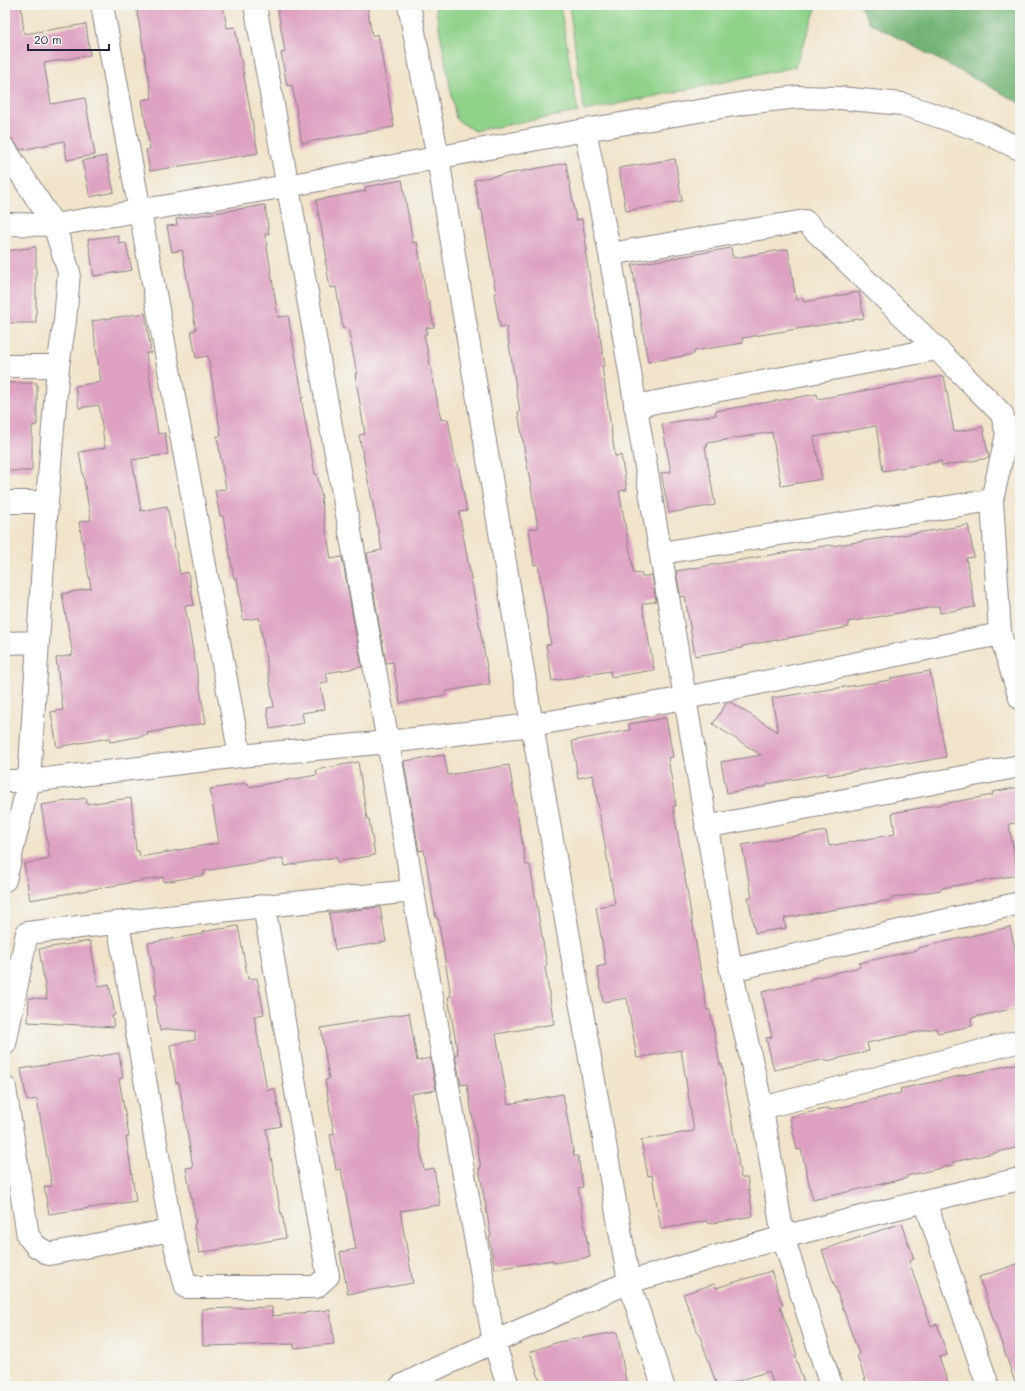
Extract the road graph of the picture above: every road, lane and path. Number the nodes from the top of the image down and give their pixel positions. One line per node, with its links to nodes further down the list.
1 (102, 5): 9 (street)
2 (255, 5): 8 (street)
3 (409, 5): 7 (street)
4 (585, 130): 5 (street); 7 (street); 12 (street)
5 (1020, 149)
6 (5, 150): 11 (street)
7 (438, 158): 8 (street); 26 (street)
8 (287, 186): 9 (street); 27 (street)
9 (139, 211): 11 (street); 28 (street)
10 (5, 224): 11 (street)
11 (54, 226): 15 (street)
12 (610, 254): 13 (street); 16 (street)
13 (937, 349): 16 (street); 17 (street)
14 (5, 366): 15 (street)
15 (58, 366): 19 (street)
16 (635, 406): 20 (street)
17 (992, 500): 20 (street); 21 (street)
18 (5, 502): 19 (street)
19 (47, 502): 22 (street)
20 (661, 553): 24 (street)
21 (1000, 634): 24 (street); 25 (street)
22 (38, 642): 23 (street); 31 (street)
23 (5, 643)
24 (685, 698): 26 (street); 32 (street)
25 (1020, 698)
26 (532, 725): 27 (street); 47 (street)
27 (388, 742): 28 (street); 34 (street)
28 (240, 756): 31 (street)
29 (1020, 766): 32 (street)
30 (5, 781): 31 (street)
31 (29, 781): 33 (street)
32 (706, 827): 38 (street)
33 (5, 880)
34 (413, 891): 36 (street); 48 (street)
35 (1020, 903): 38 (street)
36 (264, 906): 37 (street); 45 (street)
37 (118, 923): 40 (street); 45 (street)
38 (731, 970): 42 (street)
39 (1020, 1041): 42 (street)
40 (5, 1044)
41 (5, 1088): 45 (street)
42 (762, 1108): 46 (street)
43 (1020, 1179): 44 (street)
44 (925, 1201): 46 (street); 53 (street)
45 (171, 1230)
46 (783, 1237): 47 (street); 52 (street)
47 (629, 1282): 48 (street); 51 (street)
48 (494, 1342): 49 (street); 50 (street)
49 (400, 1386)
50 (508, 1386)
51 (663, 1386)
52 (832, 1386)
53 (988, 1386)

